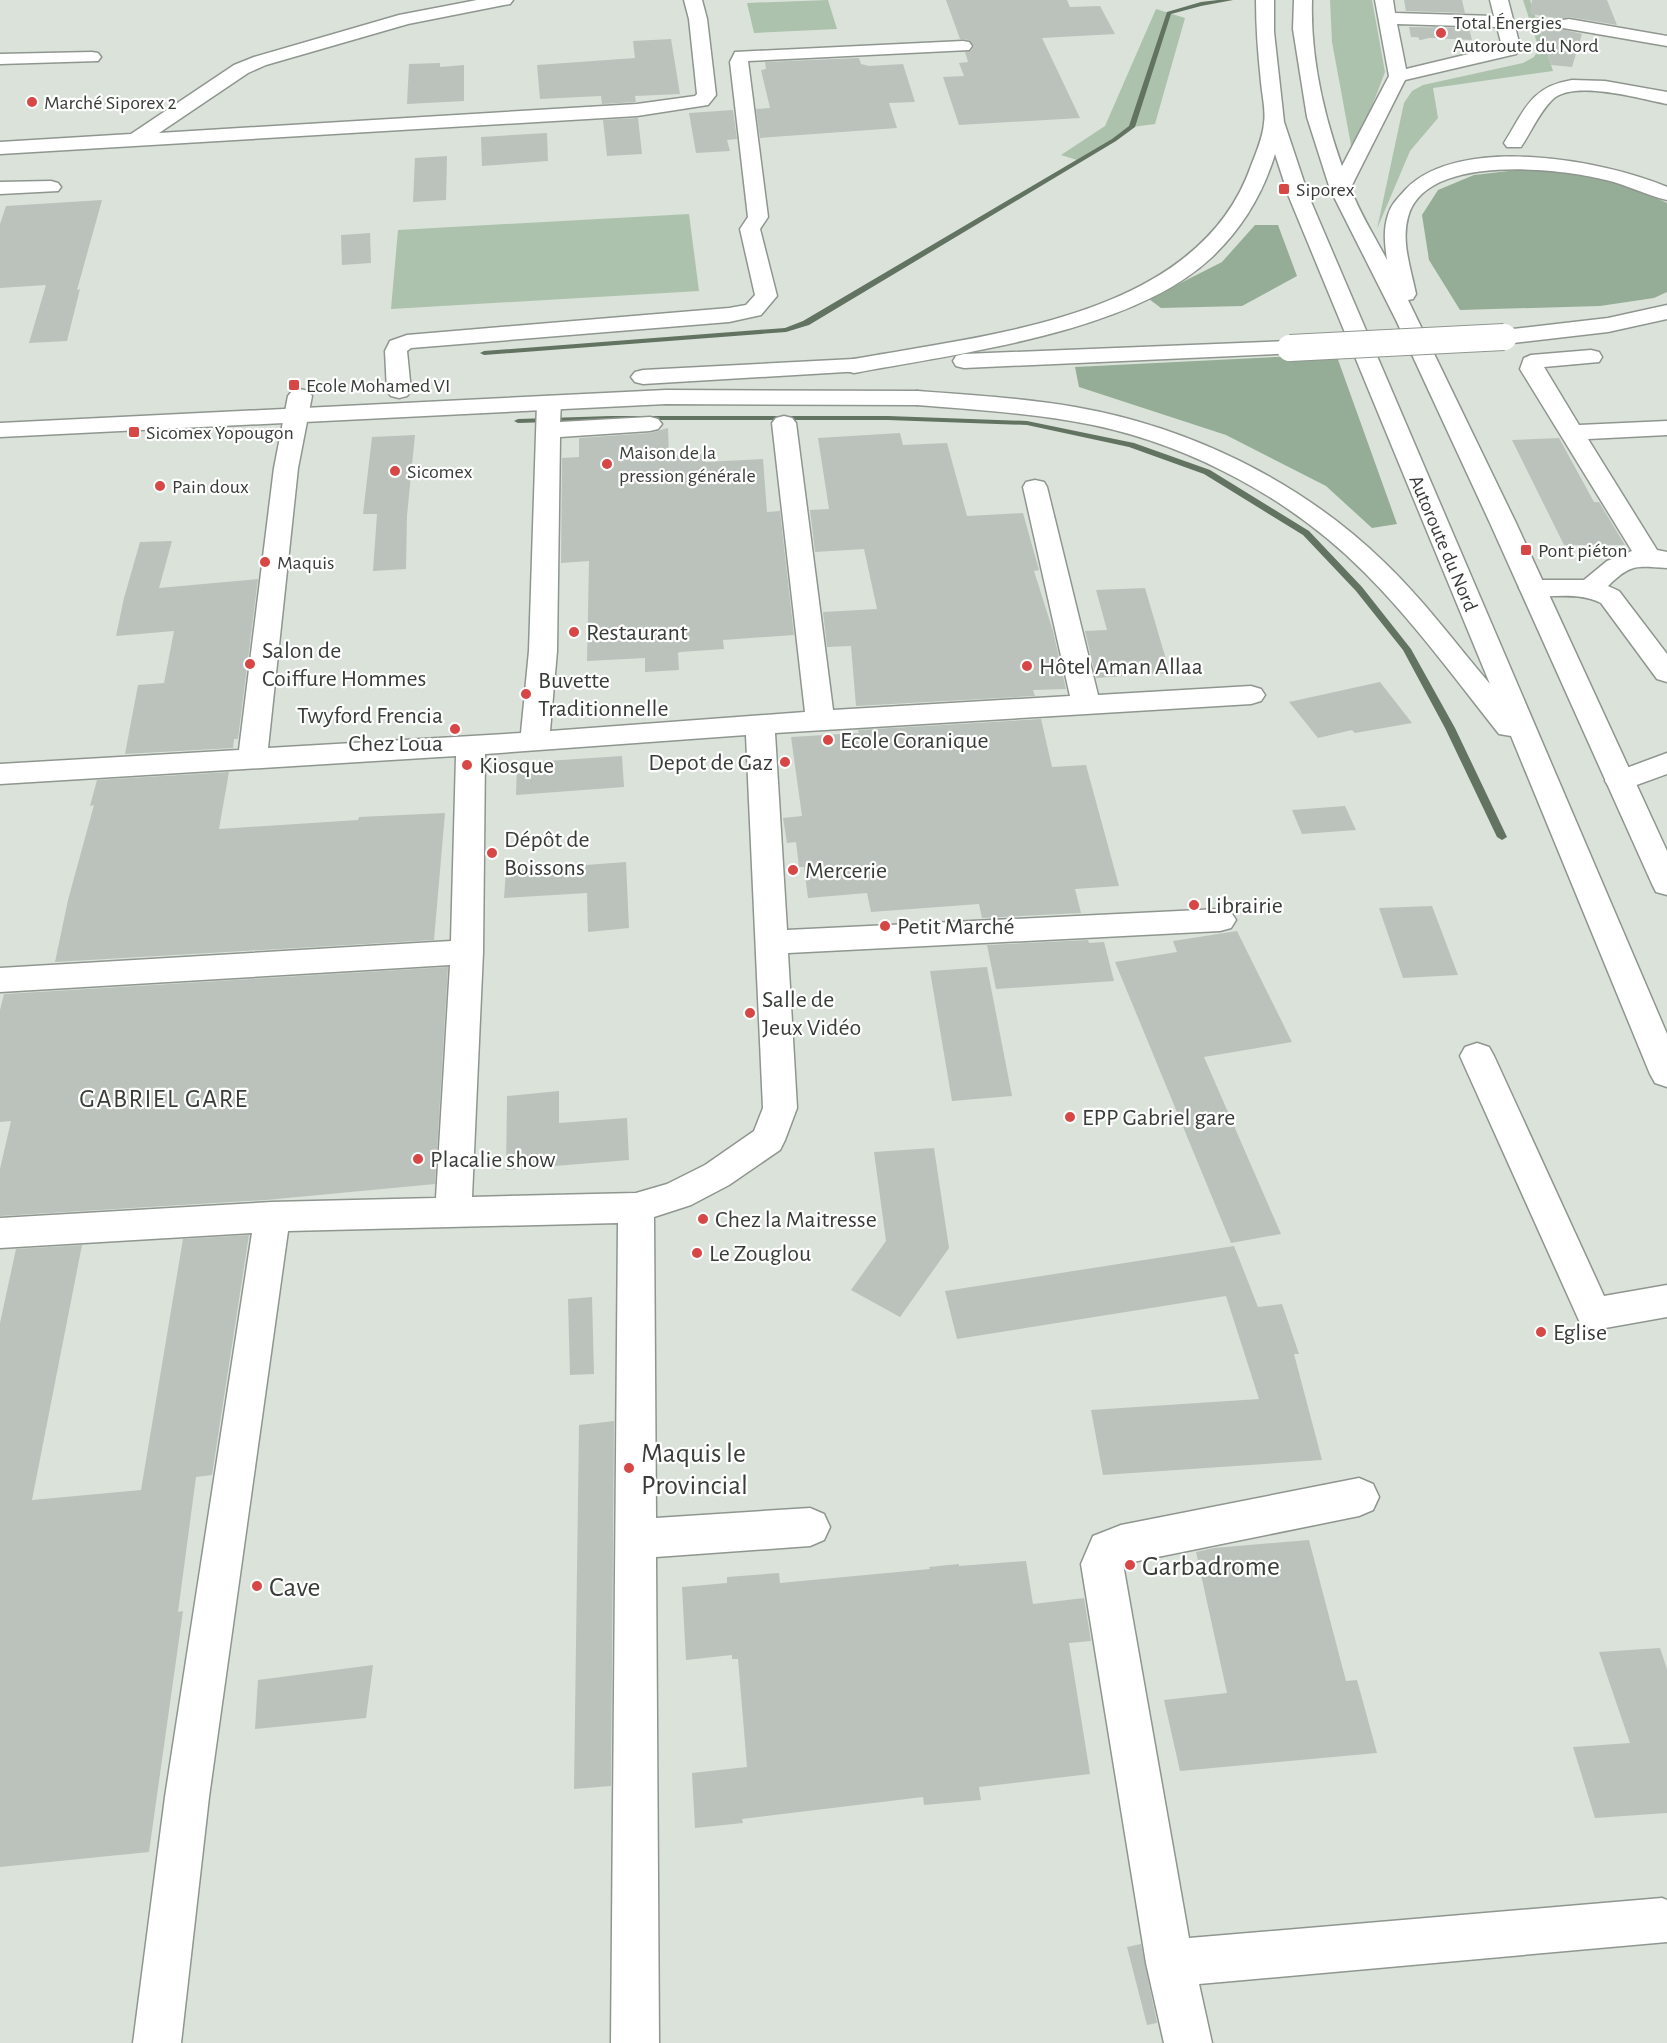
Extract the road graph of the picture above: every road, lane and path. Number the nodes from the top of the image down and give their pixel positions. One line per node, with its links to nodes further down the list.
1 (504, 0): 16 (main road)
2 (693, 0): 16 (main road)
3 (1265, 0): 15 (main road, Autoroute du Nord)
4 (1303, 0): 21 (main road)
5 (1498, 0): 7 (main road)
6 (1386, 9): 7 (main road); 13 (main road)
7 (1504, 22): 13 (main road)
8 (1569, 24): 9 (main road)
9 (1667, 41)
10 (963, 46): 27 (main road)
11 (92, 57): 12 (main road)
12 (0, 59)
13 (1398, 76): 21 (main road)
14 (1667, 99): 17 (main road)
15 (1274, 122): 26 (main road); 47 (main road, Autoroute du Nord)
16 (135, 139): 18 (main road)
17 (1514, 143)
18 (0, 148)
19 (51, 187): 20 (main road)
20 (0, 188)
21 (1340, 189): 24 (main road)
22 (1667, 194): 24 (main road)
23 (1667, 312): 26 (main road, bridge)
24 (1407, 320): 38 (main road)
25 (1591, 357): 35 (main road)
26 (854, 366): 27 (main road)
27 (399, 391): 28 (main road)
28 (299, 405): 29 (main road); 30 (main road); 34 (main road); 48 (main road)
29 (0, 413)
30 (549, 418): 32 (main road); 45 (main road); 47 (main road)
31 (784, 423): 43 (main road)
32 (650, 424)
33 (1667, 428): 35 (main road)
34 (0, 430)
35 (1572, 433): 37 (main road)
36 (1035, 487): 42 (main road)
37 (1657, 558): 39 (main road)
38 (1532, 588): 39 (main road); 51 (main road)
39 (1591, 588): 40 (main road)
40 (1667, 673)
41 (1251, 695): 42 (main road)
42 (1086, 704): 43 (main road)
43 (819, 720): 44 (main road)
44 (760, 724): 45 (main road); 54 (main road)
45 (535, 741): 46 (main road)
46 (471, 746): 48 (main road); 55 (main road)
47 (1531, 754): 58 (main road, Autoroute du Nord)
48 (253, 757): 50 (main road)
49 (1667, 762): 51 (main road)
50 (0, 774)
51 (1620, 781): 52 (main road)
52 (1667, 884)
53 (1220, 920): 54 (main road)
54 (772, 942): 59 (main road)
55 (467, 952): 56 (main road); 60 (main road)
56 (0, 980)
57 (1477, 1056): 63 (main road)
58 (1667, 1074)
59 (636, 1208): 60 (main road); 66 (main road)
60 (453, 1212): 61 (main road)
61 (272, 1217): 62 (main road); 69 (main road)
62 (0, 1233)
63 (1667, 1301)
64 (1359, 1497): 68 (main road)
65 (810, 1527): 66 (main road)
66 (635, 1539): 70 (main road)
67 (1662, 1921): 68 (main road)
68 (1170, 1963): 71 (main road)
69 (157, 2043)
70 (635, 2043)
71 (1188, 2043)

